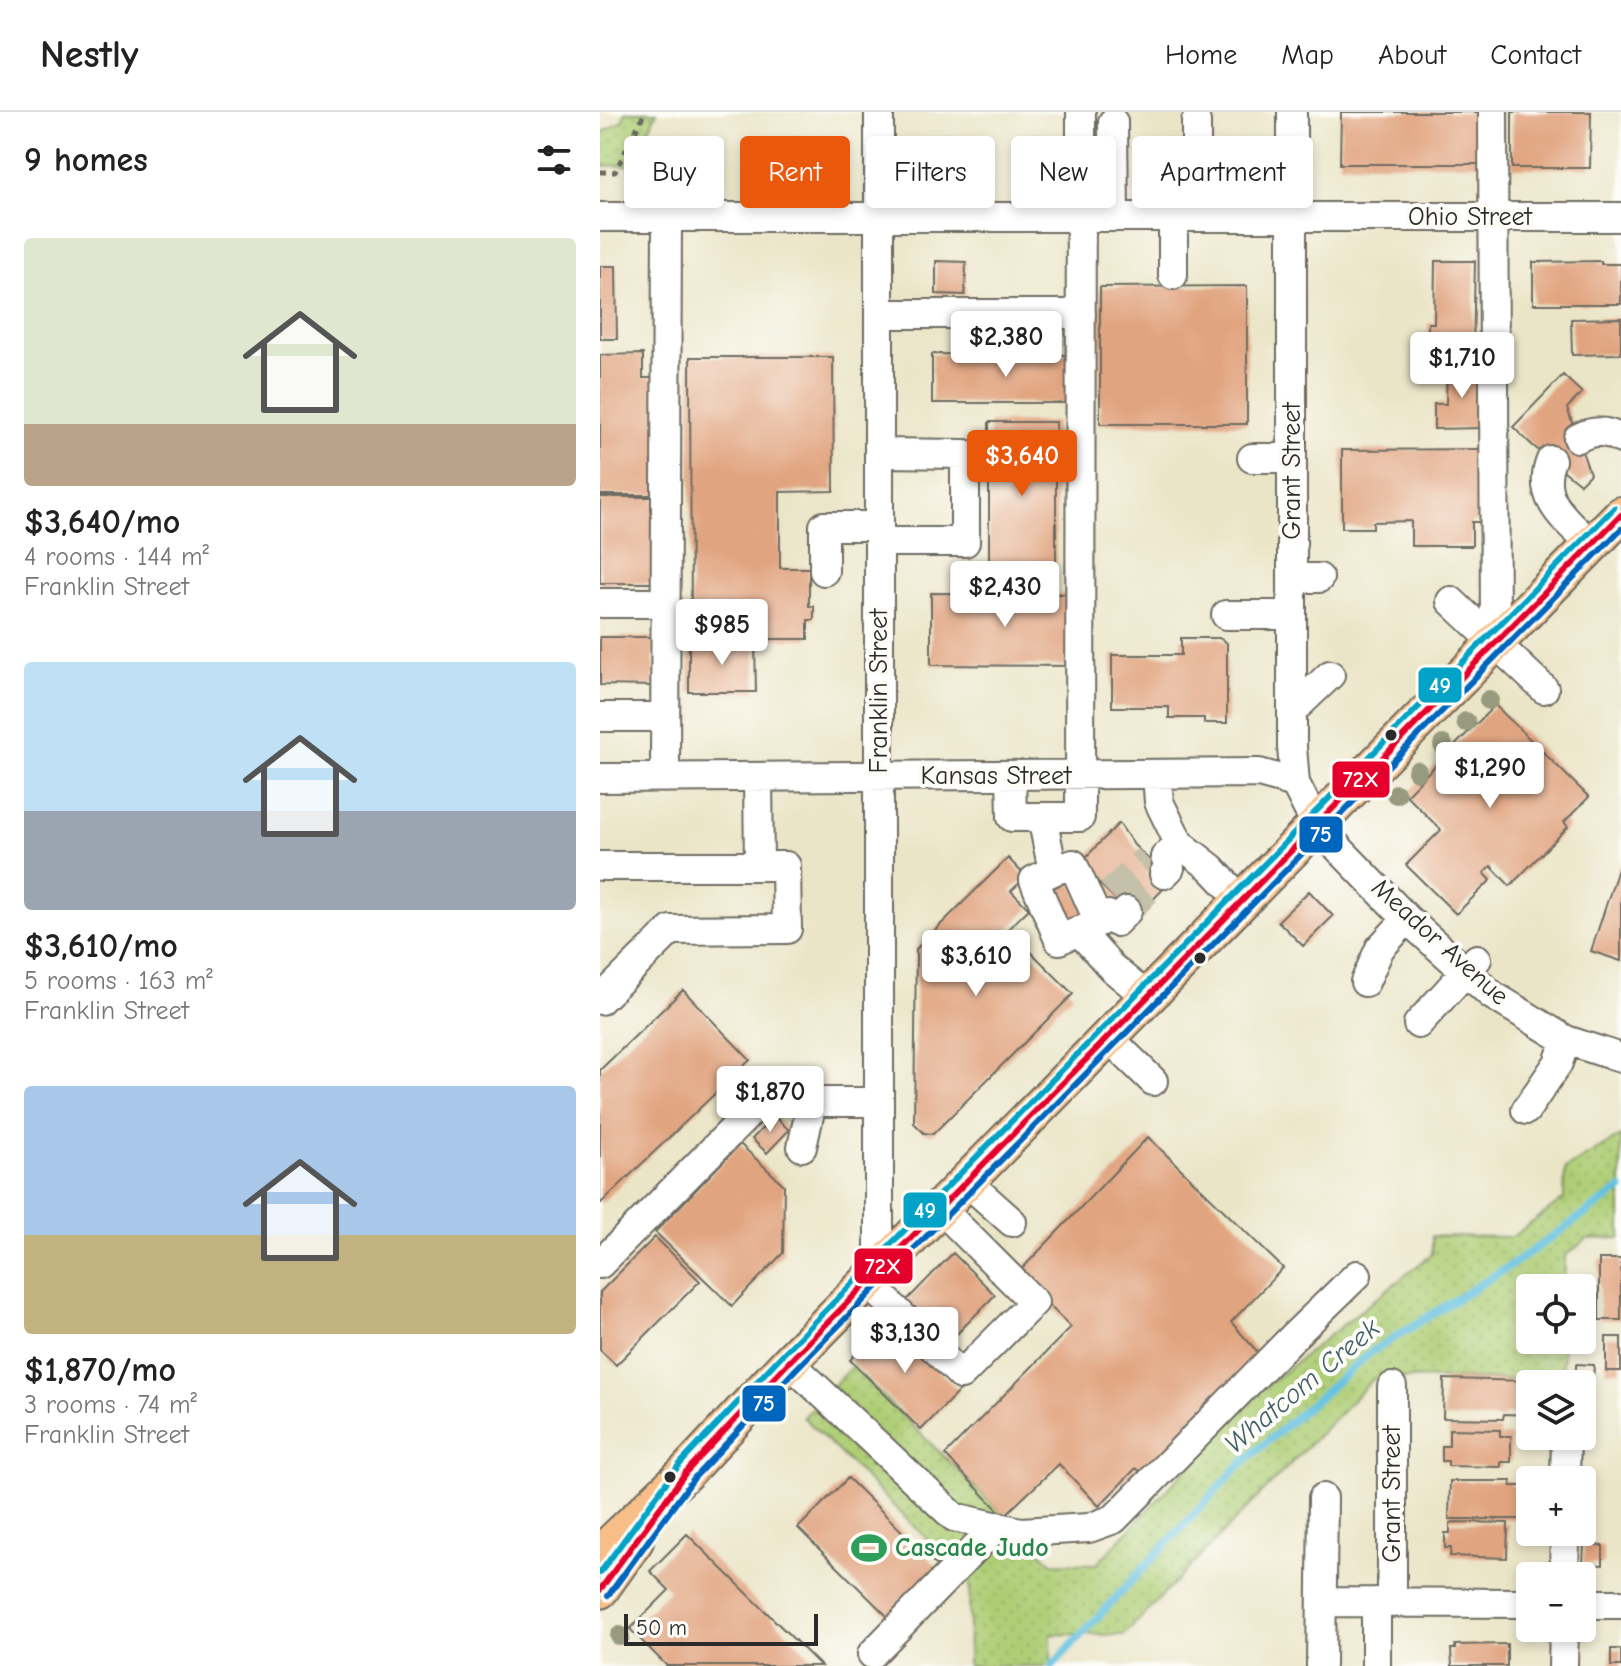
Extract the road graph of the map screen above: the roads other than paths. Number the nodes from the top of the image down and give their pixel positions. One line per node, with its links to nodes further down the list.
1 (879, 112): 9 (street, Franklin Street)
2 (1081, 112): 10 (street)
3 (1292, 112): 13 (street, Grant Street)
4 (1493, 112): 14 (street)
5 (1113, 122): 11 (street)
6 (1196, 122): 12 (street)
7 (600, 217): 8 (street, Ohio Street)
8 (667, 217): 9 (street, Ohio Street); 39 (street)
9 (879, 217): 10 (street, Ohio Street); 17 (street, Franklin Street)
10 (1081, 217): 11 (street, Ohio Street); 18 (street)
11 (1114, 217): 12 (street, Ohio Street)
12 (1185, 217): 13 (street, Ohio Street); 16 (street)
13 (1292, 217): 14 (street, Ohio Street); 23 (street, Grant Street)
14 (1493, 217): 15 (street, Ohio Street); 34 (street)
15 (1621, 217)
16 (1173, 275)
17 (879, 314): 18 (street); 21 (street, Franklin Street)
18 (1081, 314): 42 (street)
19 (1578, 438): 20 (street)
20 (1621, 439)
21 (879, 453): 26 (street, Franklin Street); 26 (street)
22 (1252, 458): 23 (street)
23 (1292, 458): 33 (street, Grant Street)
24 (1551, 460): 27 (street)
25 (1621, 515): 27 (main road)
26 (879, 534): 28 (street); 44 (street, Franklin Street)
27 (1592, 545): 34 (main road)
28 (824, 571)
29 (1451, 601): 34 (street)
30 (600, 603): 31 (street)
31 (649, 603)
32 (1226, 615): 33 (street)
33 (1292, 615): 37 (street, Grant Street)
34 (1495, 643): 36 (street); 49 (main road)
35 (1330, 675): 37 (street)
36 (1544, 689)
37 (1292, 711): 47 (street, Grant Street)
38 (600, 717): 39 (street)
39 (665, 717): 46 (street)
40 (1157, 774): 42 (street, Kansas Street); 47 (street, Kansas Street); 53 (street)
41 (1011, 775): 42 (street, Kansas Street); 44 (street, Kansas Street); 48 (street)
42 (1081, 775): 48 (street)
43 (758, 777): 44 (street, Kansas Street); 46 (street, Kansas Street); 51 (street)
44 (879, 777): 66 (street, Franklin Street)
45 (600, 778): 46 (street, Kansas Street)
46 (665, 778)
47 (1295, 783): 49 (street, Grant Street)
48 (1042, 817): 52 (street)
49 (1316, 825): 53 (main road); 55 (street, Meador Avenue)
50 (600, 866): 51 (street)
51 (759, 866): 59 (street)
52 (1053, 871): 54 (street); 54 (street)
53 (1242, 901): 58 (main road)
54 (1105, 914): 58 (street)
55 (1407, 919): 56 (street, Meador Avenue); 57 (street)
56 (1471, 966): 60 (street); 62 (street, Meador Avenue)
57 (1365, 982)
58 (1147, 997): 61 (main road)
59 (600, 1000)
60 (1418, 1024)
61 (1108, 1037): 64 (street); 69 (main road)
62 (1566, 1040): 63 (street, Meador Avenue); 67 (street)
63 (1621, 1058)
64 (1153, 1081)
65 (812, 1102): 66 (street); 68 (street); 72 (street)
66 (879, 1102): 74 (street, Franklin Street)
67 (1526, 1110)
68 (802, 1147)
69 (966, 1181): 70 (main road); 71 (street)
70 (940, 1208): 74 (main road); 74 (street)
71 (1012, 1222)
72 (600, 1264)
73 (1357, 1275): 79 (street)
74 (873, 1276): 75 (main road)
75 (789, 1362): 77 (main road); 79 (street)
76 (1392, 1387): 83 (street, Grant Street)
77 (686, 1472): 80 (main road); 81 (main road)
78 (1323, 1498): 82 (street)
79 (997, 1526): 88 (street)
80 (600, 1554)
81 (600, 1590)
82 (1322, 1602): 83 (street); 89 (street)
83 (1384, 1602): 84 (street); 90 (street, Grant Street)
84 (1516, 1603)
85 (1596, 1604): 86 (street)
86 (1621, 1604)
87 (1564, 1642): 91 (street)
88 (872, 1654)
89 (1321, 1666)
90 (1376, 1666)
91 (1563, 1666)

